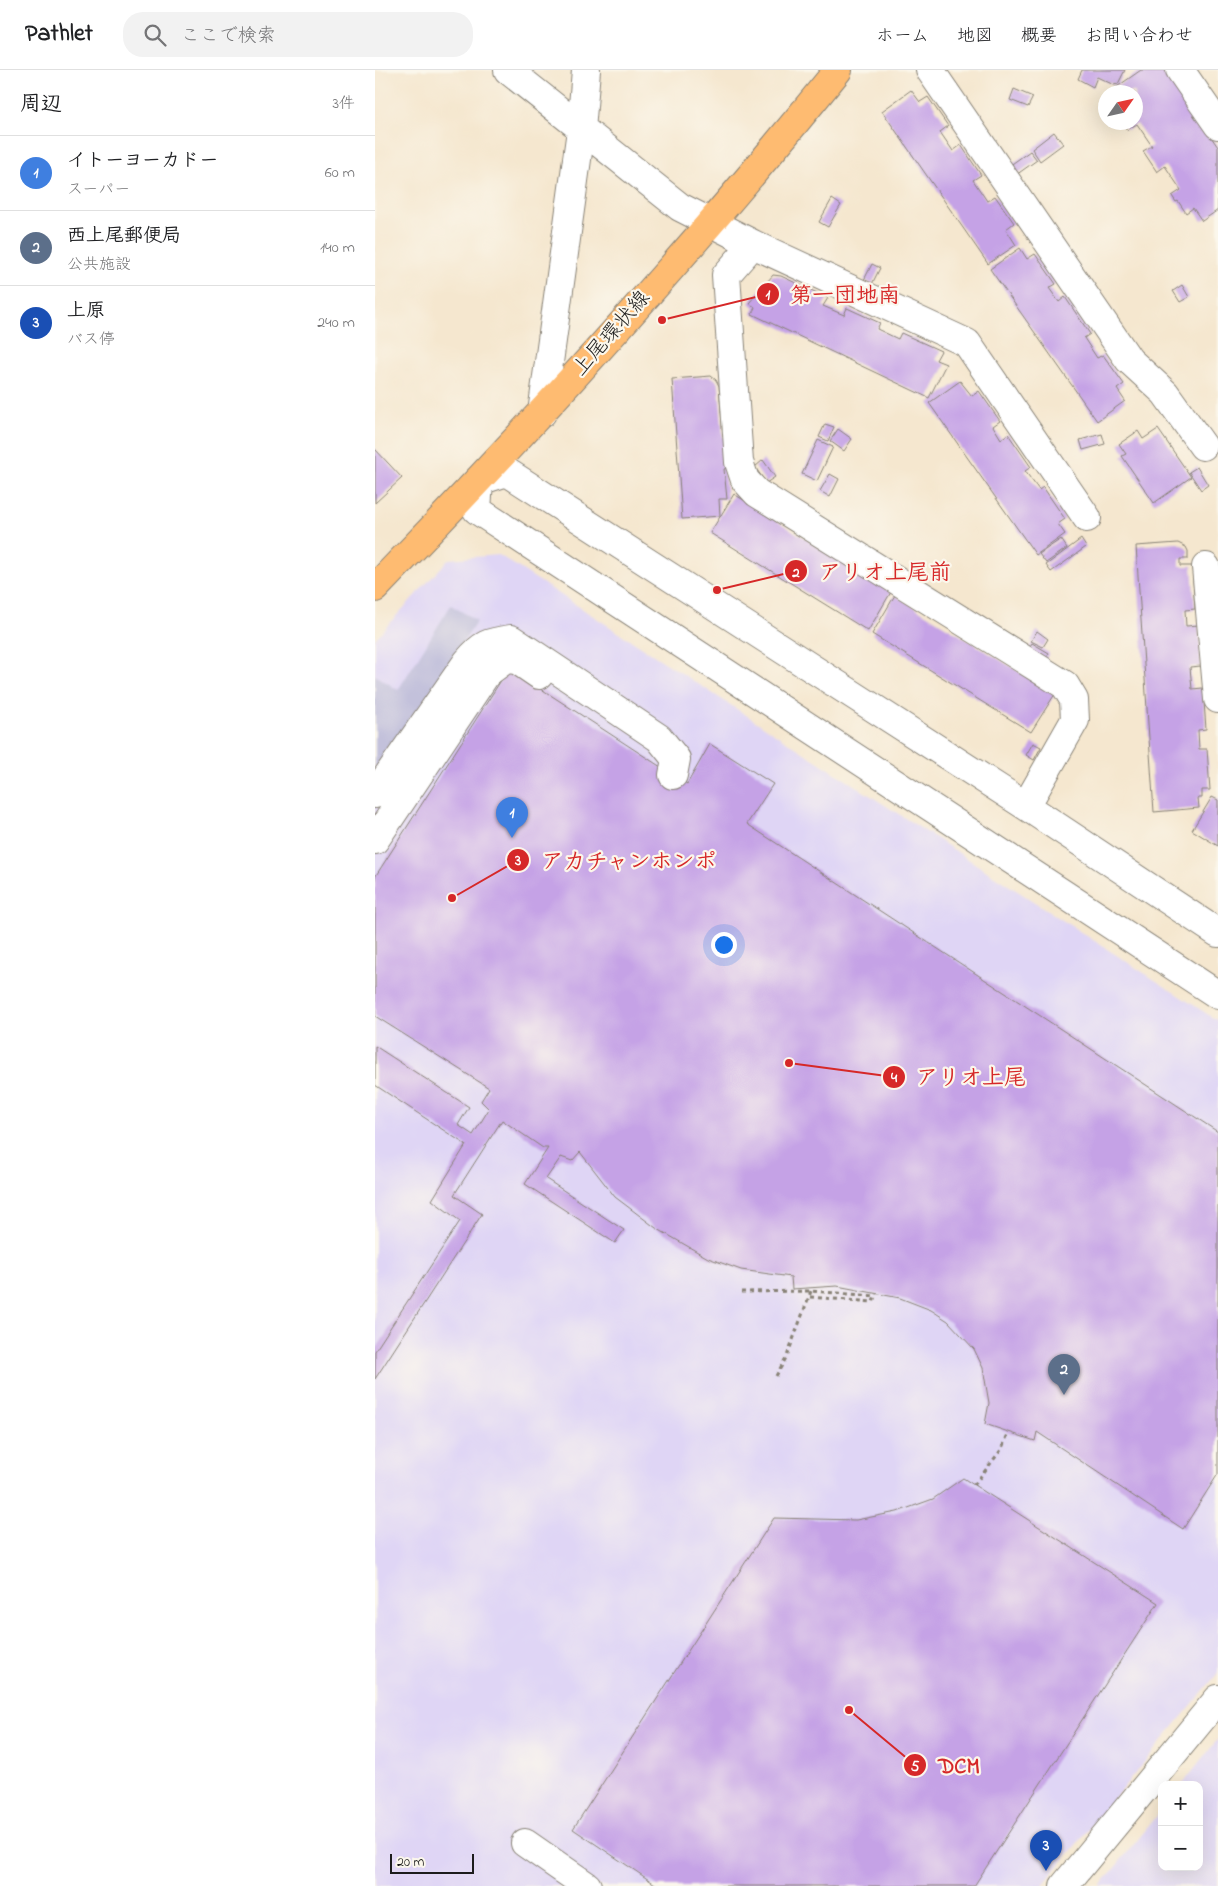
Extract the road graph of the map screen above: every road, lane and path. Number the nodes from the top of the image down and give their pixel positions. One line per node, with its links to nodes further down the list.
1 (508, 70): 7 (street)
2 (586, 70): 7 (street)
3 (838, 70): 8 (main road, 上尾環状線)
4 (930, 70): 11 (street)
5 (1179, 70): 6 (street)
6 (1218, 125)
7 (581, 130): 8 (street); 10 (street)
8 (711, 222): 9 (street); 10 (main road, 上尾環状線)
9 (753, 244): 13 (street); 20 (street)
10 (542, 413): 12 (main road, 上尾環状線)
11 (1203, 446)
12 (479, 481): 15 (main road, 上尾環状線); 20 (street); 23 (street)
13 (1087, 518)
14 (1206, 567): 16 (street)
15 (375, 588)
16 (1218, 699)
17 (645, 757): 21 (street)
18 (673, 775): 19 (street)
19 (375, 794)
20 (1026, 806): 22 (street)
21 (375, 840)
22 (1218, 933)
23 (1218, 995)
24 (811, 1291): 25 (path); 26 (path); 26 (path)
25 (741, 1292)
26 (810, 1296): 27 (path)
27 (777, 1376)
28 (1009, 1432): 29 (path)
29 (974, 1485)
30 (1218, 1700): 33 (street)
31 (525, 1843): 32 (street)
32 (587, 1886)
33 (1064, 1886)

